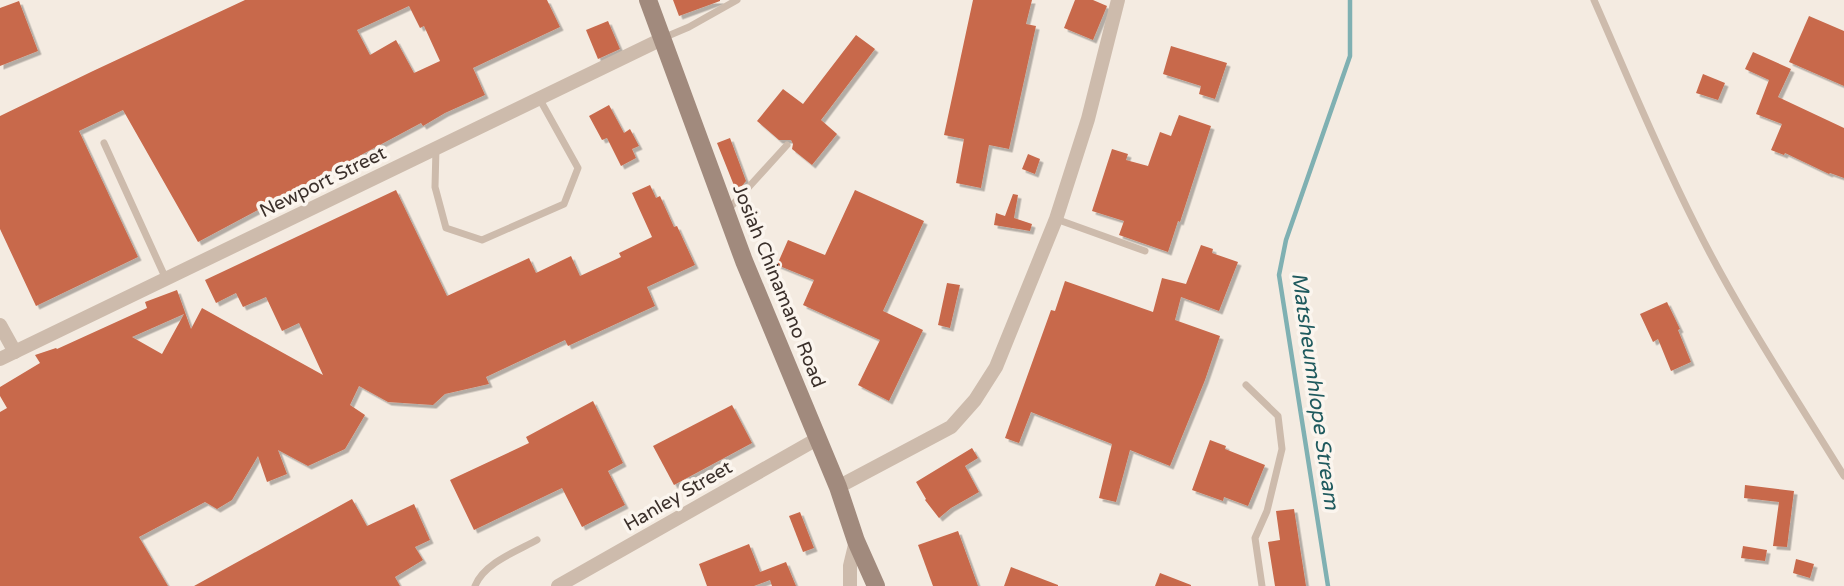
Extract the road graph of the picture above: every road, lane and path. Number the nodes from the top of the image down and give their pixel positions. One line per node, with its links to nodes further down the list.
1 (649, 0): 5 (street, Josiah Chinamano Road)
2 (737, 0): 5 (lane)
3 (1118, 0): 11 (street)
4 (1594, 0): 19 (lane)
5 (662, 38): 6 (street, Newport Street); 10 (street, Josiah Chinamano Road)
6 (540, 98): 9 (street, Newport Street); 9 (lane)
7 (104, 143): 13 (lane)
8 (787, 145): 10 (lane)
9 (436, 148): 13 (street, Newport Street)
10 (726, 212): 18 (street, Josiah Chinamano Road)
11 (1056, 219): 12 (lane); 20 (street)
12 (1145, 251)
13 (166, 279): 15 (street, Newport Street)
14 (0, 325): 15 (street)
15 (15, 352): 16 (street, Newport Street)
16 (0, 359)
17 (1246, 385): 27 (lane)
18 (817, 439): 20 (street, Josiah Chinamano Road); 24 (street, Hanley Street)
19 (1844, 476)
20 (838, 487): 22 (street, Josiah Chinamano Road)
21 (537, 540): 23 (lane)
22 (856, 541): 25 (street); 26 (street, Josiah Chinamano Road)
23 (475, 586)
24 (558, 586)
25 (850, 586)
26 (876, 586)
27 (1262, 586)

